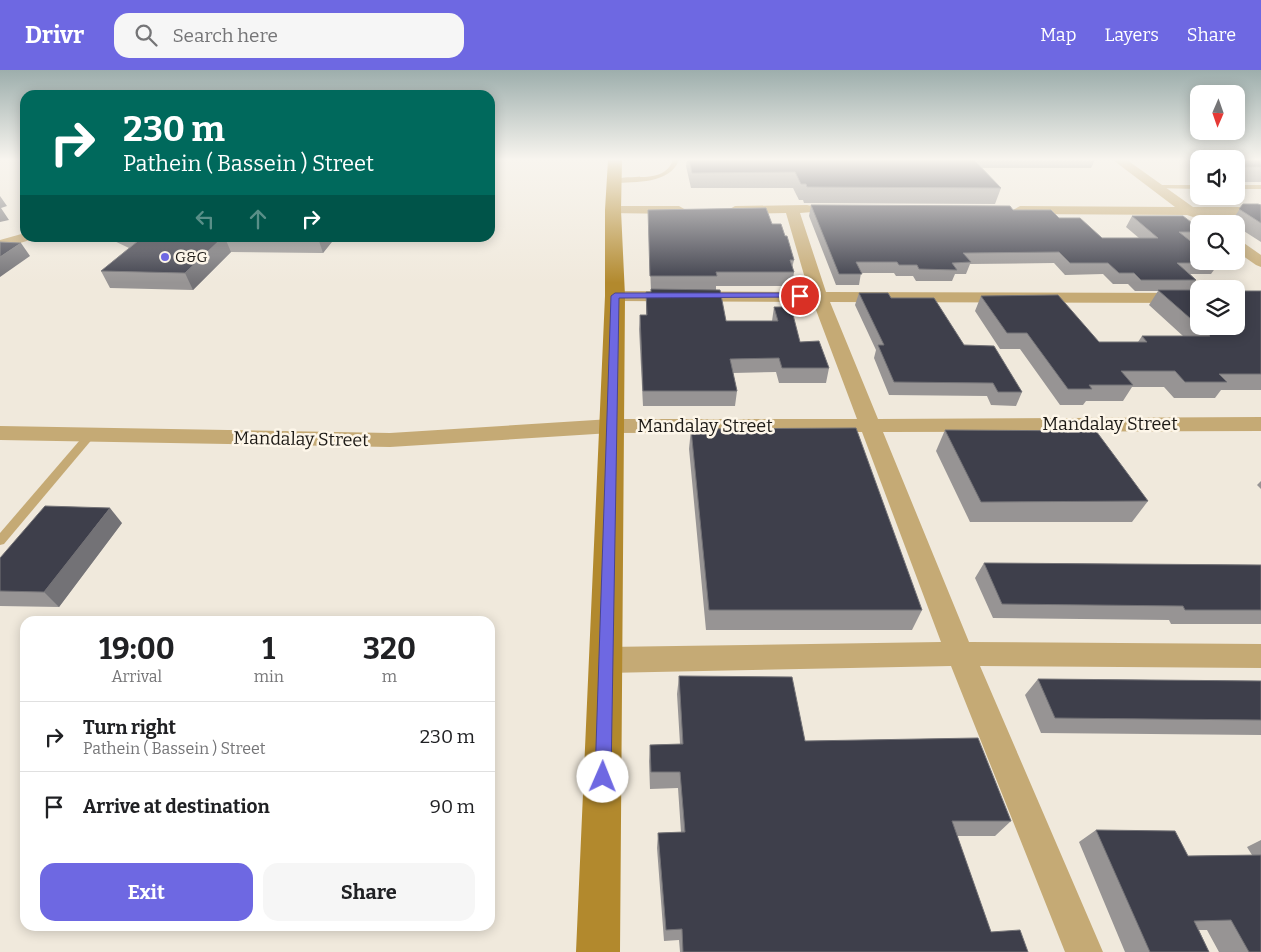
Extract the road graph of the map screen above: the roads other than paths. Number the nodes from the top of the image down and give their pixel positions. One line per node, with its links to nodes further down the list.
1 (613, 201): 4 (street)
2 (1177, 201): 9 (street)
3 (792, 209): 6 (street); 7 (street); 17 (street)
4 (613, 210): 5 (street); 16 (street)
5 (693, 210)
6 (723, 210)
7 (822, 210)
8 (1002, 210): 9 (street)
9 (1191, 211): 10 (street); 11 (street)
10 (1261, 211)
11 (1196, 215)
12 (20, 239): 13 (street)
13 (0, 245)
14 (1245, 250): 15 (street)
15 (1261, 262)
16 (615, 296): 17 (street); 21 (street)
17 (819, 296): 18 (street); 20 (street)
18 (1190, 298)
19 (1261, 424): 20 (street, Mandalay Street)
20 (870, 425): 21 (street, Mandalay Street); 25 (street)
21 (611, 426): 23 (street, Mandalay Street); 27 (street)
22 (0, 433): 23 (street, Mandalay Street)
23 (90, 434): 24 (lane)
24 (0, 541)
25 (960, 654): 26 (street); 27 (street); 29 (street)
26 (1261, 656)
27 (606, 660): 28 (street)
28 (598, 952)
29 (1084, 952)

